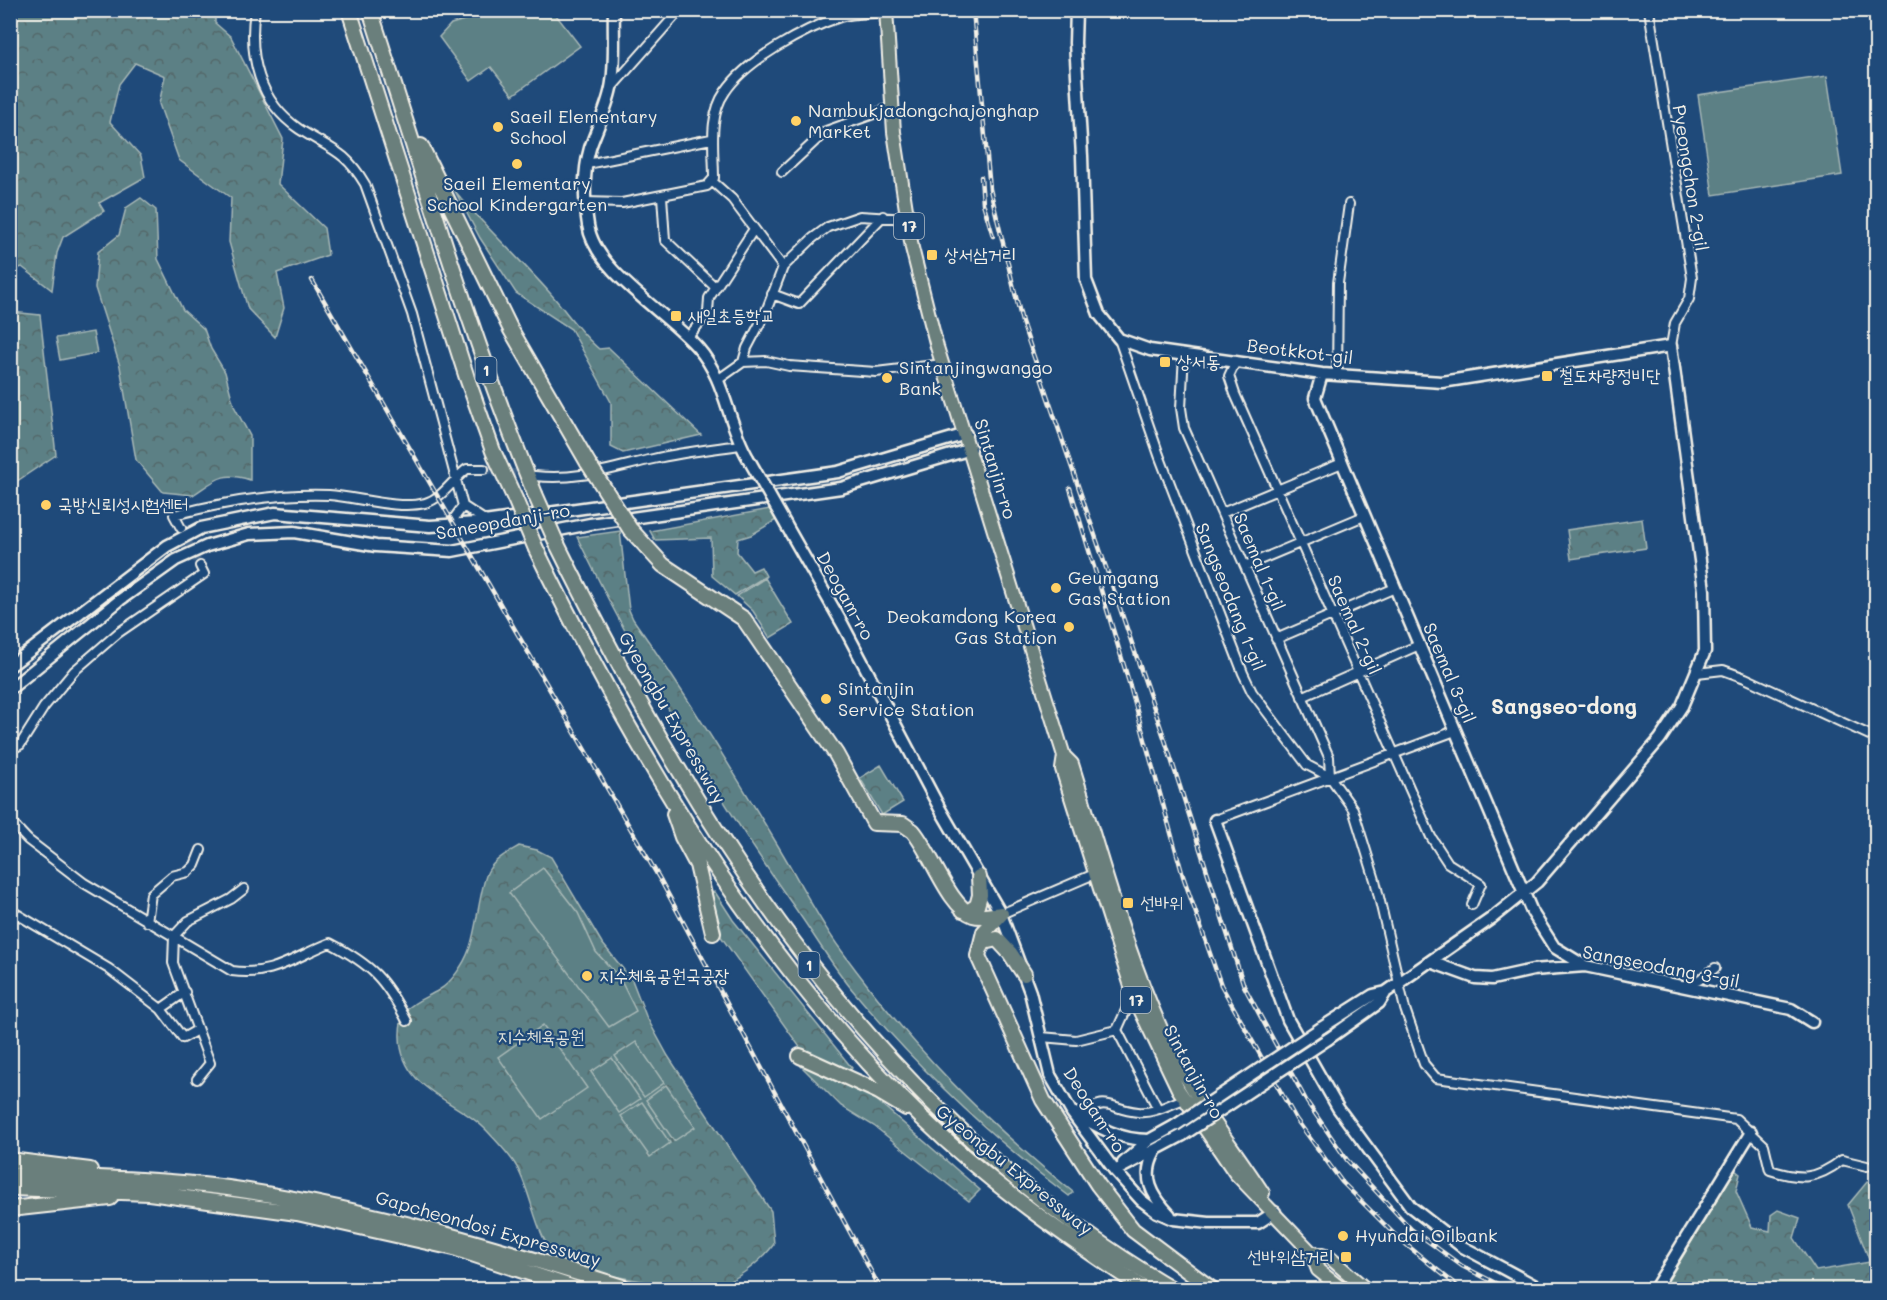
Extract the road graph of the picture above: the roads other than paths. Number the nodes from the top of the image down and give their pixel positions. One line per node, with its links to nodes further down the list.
1 (255, 10): 41 (street)
2 (349, 10): 66 (highway, Gyeongbu Expressway / 1, bridge)
3 (370, 10): 10 (highway, Gyeongbu Expressway / 1)
4 (614, 10): 9 (street, Deogam-ro)
5 (680, 10): 9 (street)
6 (1076, 10): 26 (street)
7 (1649, 10): 27 (street, Pyeongchon 2-gil)
8 (886, 11): 11 (main road, Sintanjin-ro / 17); 12 (street)
9 (611, 88): 13 (street, Deogam-ro)
10 (400, 103): 76 (highway, bridge); 120 (highway, Gyeongbu Expressway / 1, bridge)
11 (893, 107): 14 (street); 20 (main road, Sintanjin-ro / 17)
12 (711, 139): 13 (street); 15 (street)
13 (587, 164): 17 (street, Deogam-ro)
14 (782, 172)
15 (713, 182): 16 (street); 21 (street)
16 (662, 196): 17 (street); 23 (street)
17 (586, 202): 25 (street, Deogam-ro)
18 (1349, 204): 33 (street)
19 (883, 216): 20 (street); 22 (street); 24 (street)
20 (908, 219): 31 (main road, Sintanjin-ro / 17)
21 (754, 230): 22 (street); 23 (street)
22 (783, 267): 24 (street)
23 (715, 287): 25 (street)
24 (772, 294): 30 (street)
25 (688, 337): 34 (street, Deogam-ro)
26 (1119, 339): 28 (street, Beotkkot-gil); 65 (street, Sangseodang 1-gil)
27 (1671, 346): 33 (street, Beotkkot-gil); 58 (street)
28 (1184, 354): 29 (street, Beotkkot-gil); 44 (street, Saemal 1-gil)
29 (1236, 361): 32 (street, Beotkkot-gil); 42 (street, Saemal 2-gil)
30 (743, 363): 31 (street); 34 (street)
31 (943, 364): 35 (main road, Sintanjin-ro / 17)
32 (1322, 374): 33 (street, Beotkkot-gil); 38 (street, Saemal 3-gil)
33 (1337, 375)
34 (719, 379): 36 (street, Deogam-ro)
35 (966, 434): 37 (main road, Sintanjin-ro / 17); 46 (street, Saneopdanji-ro)
36 (740, 445): 40 (street); 71 (street, Deogam-ro, bridge)
37 (971, 449): 59 (street, Saneopdanji-ro); 70 (main road, Sintanjin-ro / 17)
38 (1342, 463): 42 (street); 45 (street, Saemal 3-gil)
39 (484, 469): 41 (street)
40 (535, 476)
41 (456, 477): 43 (street); 48 (street)
42 (1278, 490): 44 (street); 49 (street, Saemal 2-gil)
43 (463, 506): 46 (street); 47 (street)
44 (1222, 513): 51 (street, Saemal 1-gil)
45 (1364, 516): 49 (street); 52 (street, Saemal 3-gil)
46 (486, 521): 47 (street, Saneopdanji-ro)
47 (450, 524): 56 (street, Saneopdanji-ro)
48 (181, 528)
49 (1302, 542): 51 (street); 53 (street, Saemal 2-gil)
50 (200, 566): 63 (street)
51 (1245, 566): 54 (street, Saemal 1-gil)
52 (1395, 588): 53 (street); 55 (street, Saemal 3-gil)
53 (1334, 615): 54 (street); 57 (street, Saemal 2-gil)
54 (1276, 639): 60 (street, Saemal 1-gil)
55 (1419, 645): 57 (street); 61 (street, Saemal 3-gil)
56 (10, 666)
57 (1358, 672): 60 (street); 64 (street, Saemal 2-gil)
58 (1697, 673): 62 (street); 73 (street)
59 (10, 688)
60 (1302, 697): 65 (street, Saemal 1-gil)
61 (1455, 730): 64 (street); 73 (street, Saemal 3-gil)
62 (1876, 738)
63 (10, 750)
64 (1394, 753): 65 (street); 74 (street, Saemal 2-gil)
65 (1330, 777): 67 (street); 86 (street, Sangseodang 1-gil)
66 (668, 794): 79 (highway); 103 (highway, Gyeongbu Expressway / 1)
67 (1215, 820): 124 (street)
68 (10, 821): 78 (street)
69 (201, 850): 78 (street)
70 (1100, 872): 77 (street); 90 (main road, Sintanjin-ro / 17); 114 (main road, Sintanjin-ro / 17)
71 (979, 877): 76 (highway); 77 (street, Deogam-ro)
72 (244, 889): 80 (street)
73 (1526, 892): 82 (street); 83 (street, Saemal 3-gil)
74 (1472, 905)
75 (10, 910): 91 (street)
76 (963, 910): 77 (highway)
77 (1001, 914): 81 (highway); 85 (street, Deogam-ro)
78 (147, 922): 80 (street)
79 (713, 933)
80 (174, 936): 88 (street); 92 (street)
81 (978, 956): 85 (highway); 121 (highway)
82 (1431, 962): 83 (street, Sangseodang 3-gil); 86 (street)
83 (1585, 966): 87 (street, Sangseodang 3-gil)
84 (1715, 968): 87 (street)
85 (1024, 974): 96 (street, Deogam-ro)
86 (1398, 984): 89 (street); 104 (street, Sangseodang 1-gil)
87 (1680, 987): 93 (street, Sangseodang 3-gil)
88 (185, 992): 91 (street); 94 (street)
89 (1386, 992): 105 (street, bridge); 106 (street, bridge)
90 (1135, 999): 95 (street); 99 (main road, Sintanjin-ro / 17)
91 (161, 1009): 94 (street)
92 (407, 1021)
93 (1812, 1022)
94 (197, 1030): 98 (street)
95 (1117, 1030): 96 (street); 101 (street)
96 (1041, 1037): 100 (street, Deogam-ro)
97 (800, 1056): 103 (highway)
98 (197, 1080)
99 (1184, 1099): 101 (street); 114 (main road, Sintanjin-ro / 17)
100 (1069, 1109): 102 (street); 109 (street, Deogam-ro)
101 (1158, 1109): 102 (street)
102 (1080, 1116): 105 (street)
103 (920, 1117): 119 (highway, Gyeongbu Expressway / 1)
104 (1751, 1132): 108 (street); 125 (street)
105 (1149, 1140): 109 (street)
106 (1155, 1152): 109 (street); 115 (street)
107 (10, 1160): 111 (highway)
108 (1867, 1166)
109 (1115, 1171): 115 (street, Deogam-ro)
110 (10, 1174): 111 (highway, Gapcheondosi Expressway)
111 (150, 1187): 112 (highway, Gapcheondosi Expressway); 113 (highway); 117 (highway, Gapcheondosi Expressway); 118 (highway, Gapcheondosi Expressway)
112 (10, 1188)
113 (10, 1209)
114 (1275, 1212): 115 (street, Deogam-ro); 116 (main road, Sintanjin-ro / 17)
115 (1173, 1219)
116 (1311, 1252): 122 (main road, Sintanjin-ro / 17); 123 (main road, Sintanjin-ro / 17)
117 (580, 1290)
118 (632, 1290)
119 (1146, 1290)
120 (1174, 1290)
121 (1213, 1290)
122 (1343, 1290)
123 (1367, 1290)
124 (1543, 1290)
125 (1654, 1290)

